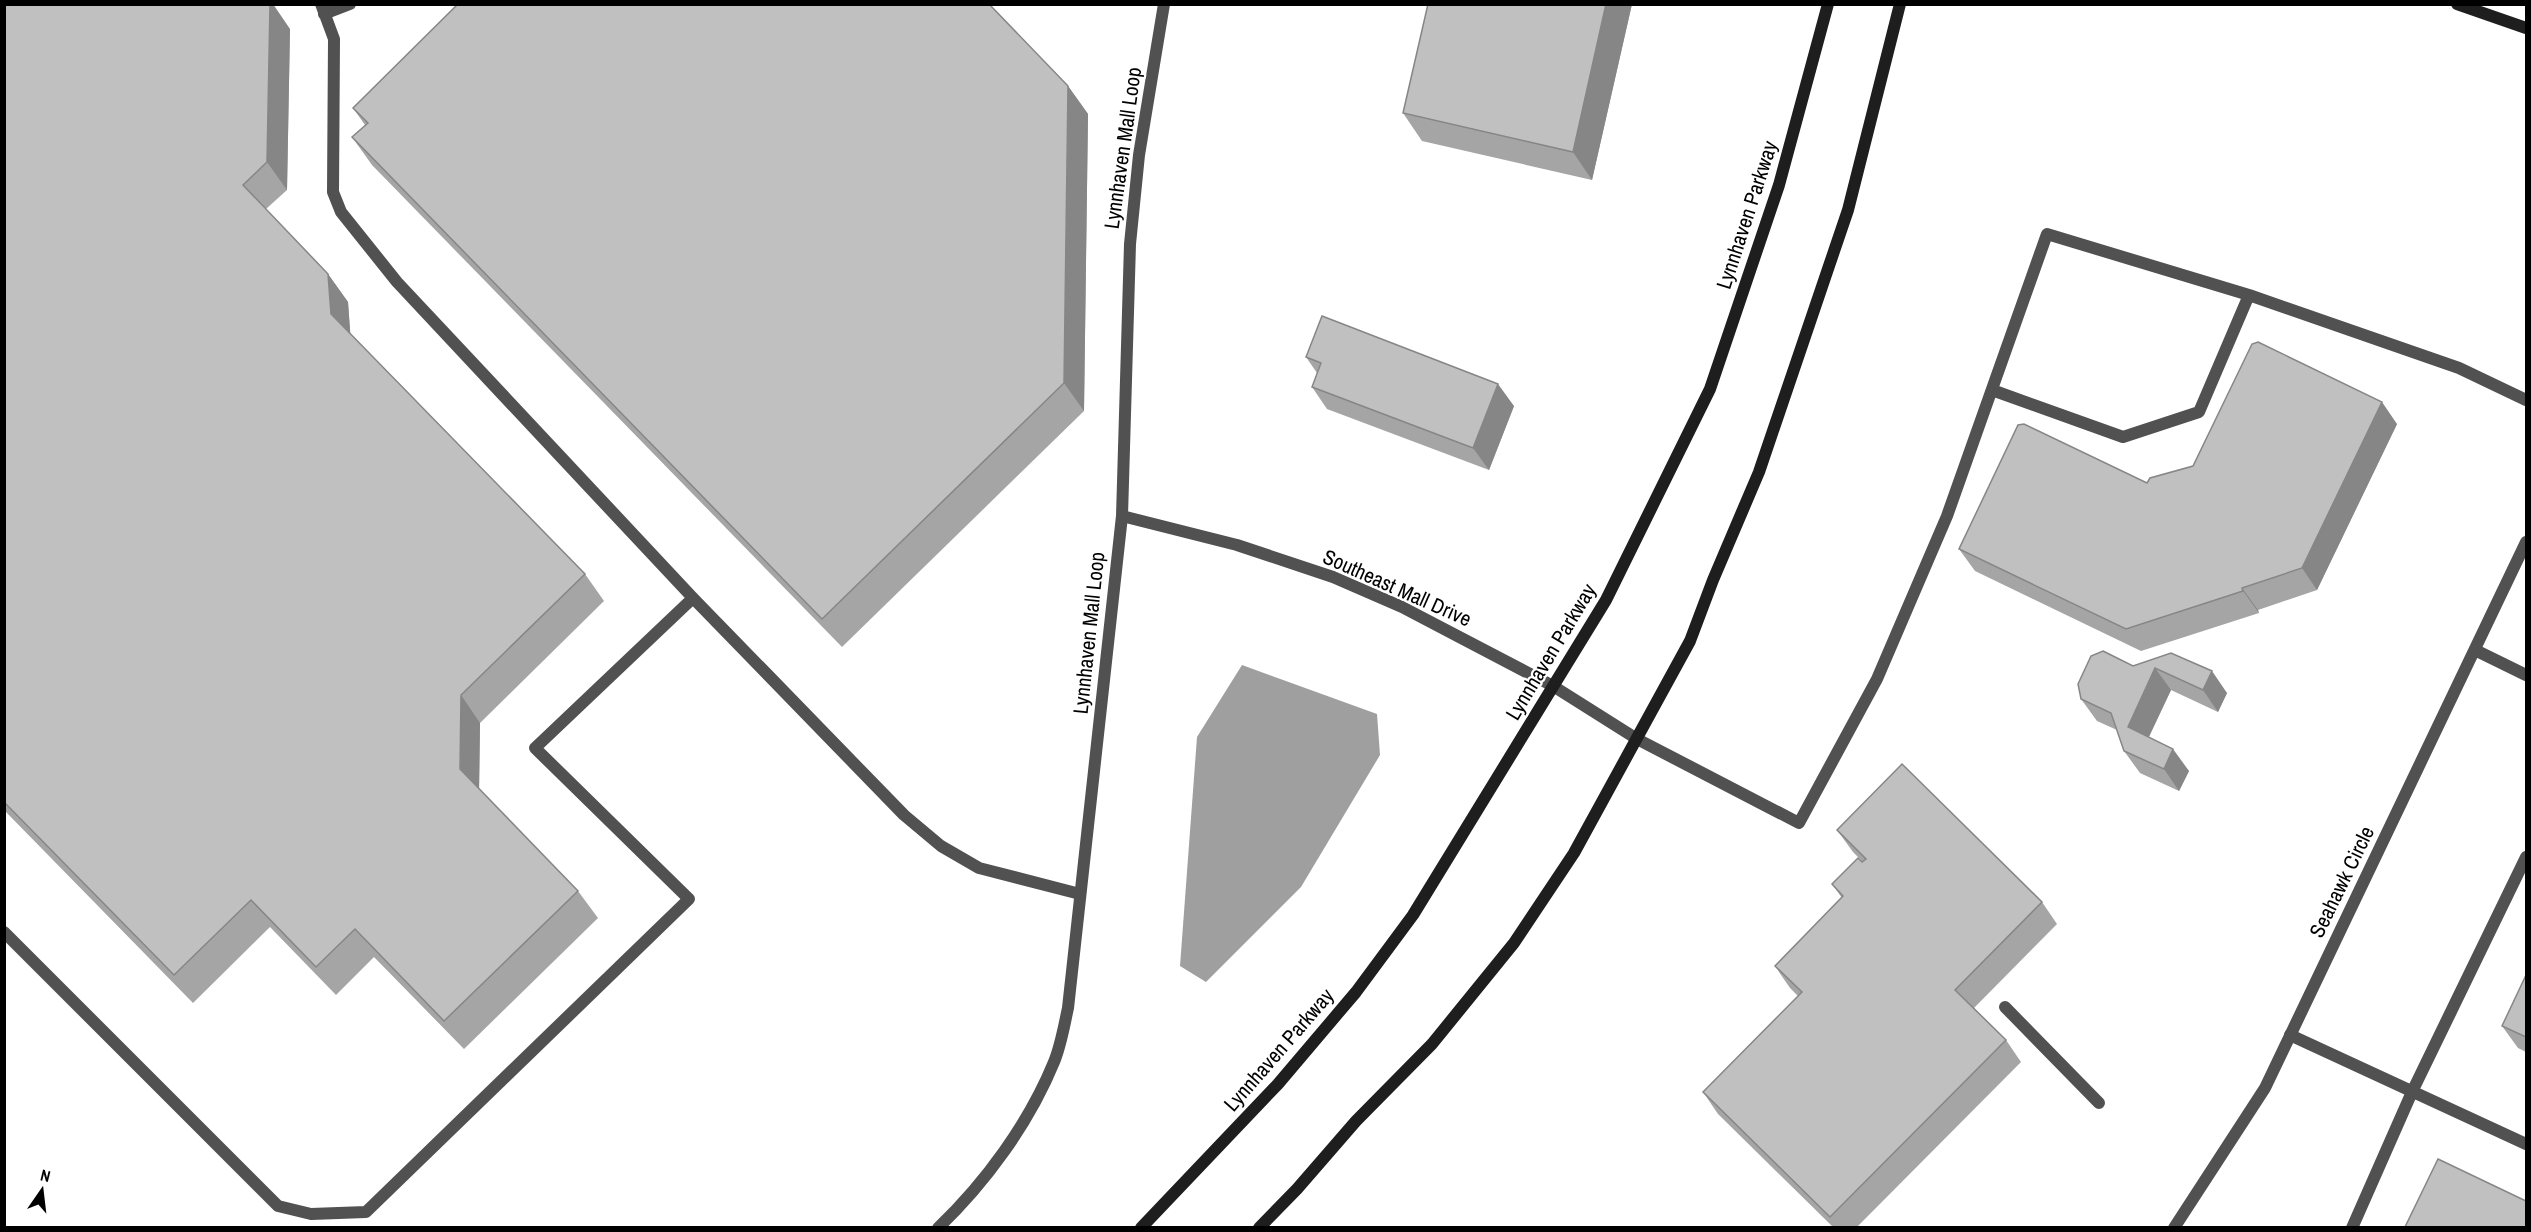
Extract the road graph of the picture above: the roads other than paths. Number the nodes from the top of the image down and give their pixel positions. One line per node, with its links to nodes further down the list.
1 (350, 4): 6 (street)
2 (1164, 4): 11 (street, Lynnhaven Mall Loop)
3 (1828, 4): 16 (main road, Lynnhaven Parkway)
4 (1900, 4): 17 (main road)
5 (2457, 4): 7 (main road)
6 (322, 9): 13 (street)
7 (2526, 28)
8 (2249, 295): 9 (street); 9 (street); 10 (street)
9 (1992, 390): 17 (street, Southeast Mall Drive)
10 (2526, 400)
11 (1122, 516): 16 (street, Southeast Mall Drive); 19 (street, Lynnhaven Mall Loop)
12 (2526, 542): 14 (street, Seahawk Circle)
13 (693, 598): 19 (street); 20 (street)
14 (2475, 650): 15 (street); 22 (street, Seahawk Circle)
15 (2526, 675)
16 (1553, 686): 17 (street, Southeast Mall Drive); 27 (main road, Lynnhaven Parkway)
17 (1637, 739): 28 (main road)
18 (2526, 857): 23 (street)
19 (1080, 894): 26 (street, Lynnhaven Mall Loop)
20 (4, 932)
21 (2005, 1007): 24 (street)
22 (2290, 1035): 23 (street); 29 (street, Seahawk Circle)
23 (2412, 1092): 25 (street); 30 (street)
24 (2099, 1103)
25 (2526, 1144)
26 (939, 1227)
27 (1141, 1227)
28 (1259, 1227)
29 (2174, 1227)
30 (2352, 1227)

